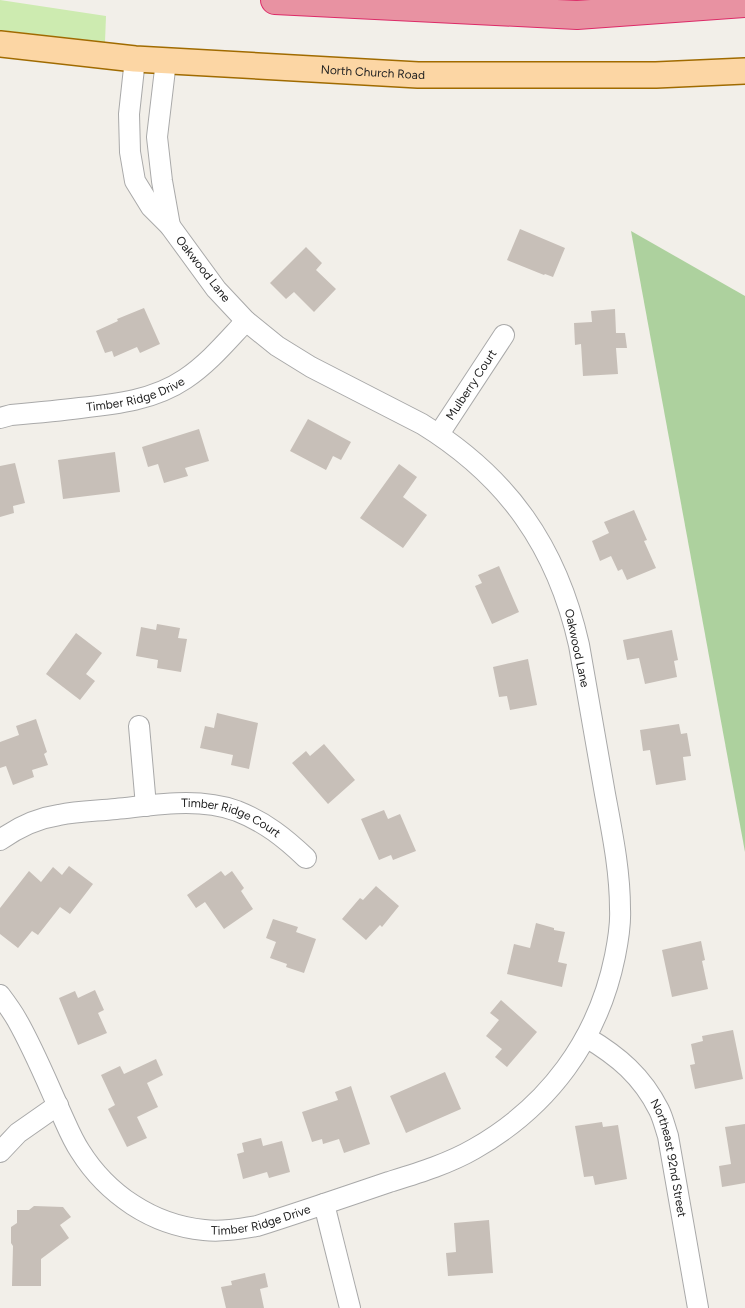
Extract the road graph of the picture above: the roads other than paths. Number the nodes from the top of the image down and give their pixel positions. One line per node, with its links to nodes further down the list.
1 (275, 0): 2 (highway)
2 (745, 3)
3 (0, 44): 4 (main road, North Church Road)
4 (135, 59): 5 (main road, North Church Road); 7 (street, Oakwood Lane)
5 (166, 61): 6 (main road, North Church Road); 7 (street, Oakwood Lane)
6 (745, 71)
7 (170, 226): 8 (street, Oakwood Lane)
8 (246, 321): 10 (street, Timber Ridge Drive); 11 (street, Oakwood Lane)
9 (504, 335): 11 (street, Mulberry Court)
10 (0, 418)
11 (439, 434): 17 (street, Oakwood Lane)
12 (139, 726): 13 (street)
13 (146, 806): 14 (street, Timber Ridge Court); 15 (street, Timber Ridge Court)
14 (0, 840)
15 (306, 858)
16 (0, 995): 18 (street, Timber Ridge Drive)
17 (586, 1037): 20 (street, Timber Ridge Drive); 22 (street, Northeast 92nd Street)
18 (58, 1106): 19 (street); 20 (street, Timber Ridge Drive)
19 (0, 1152)
20 (324, 1204): 21 (street)
21 (350, 1308)
22 (698, 1308)

